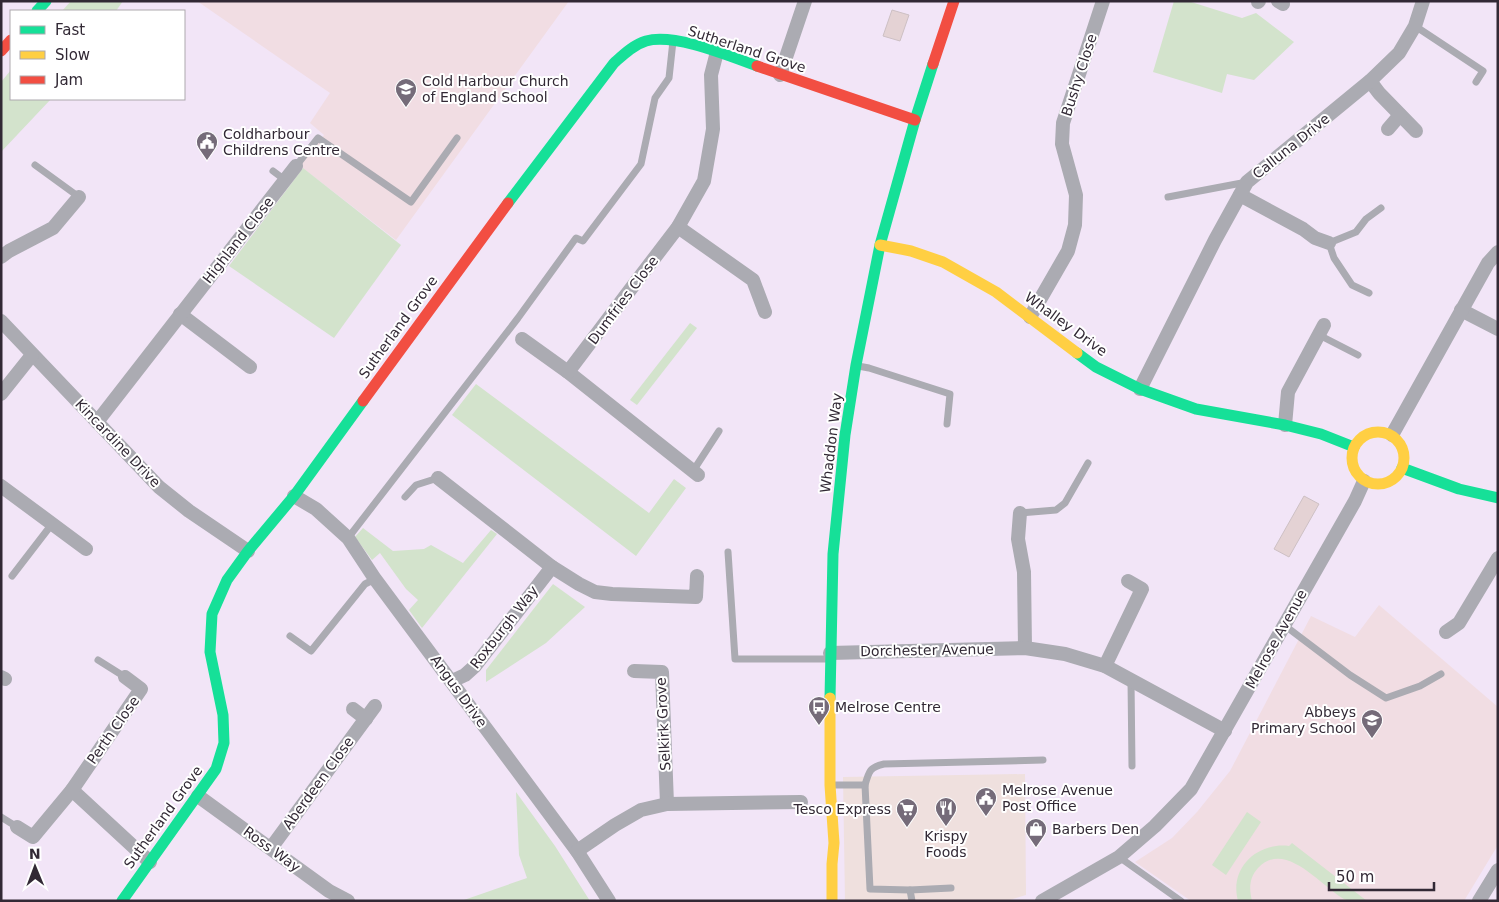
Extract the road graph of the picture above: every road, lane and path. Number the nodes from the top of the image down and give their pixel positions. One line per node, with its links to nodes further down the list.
1 (805, 1): 10 (street)
2 (954, 1): 14 (main road, Whaddon Way)
3 (1103, 1): 36 (street, Bushy Close)
4 (1423, 1): 5 (street, Calluna Drive)
5 (1415, 26): 11 (street, Calluna Drive); 12 (lane)
6 (10, 41): 8 (main road)
7 (673, 41): 9 (main road, Sutherland Grove); 60 (main road, Sutherland Grove); 65 (lane)
8 (1, 51)
9 (717, 52): 10 (main road, Sutherland Grove); 27 (street, Dumfries Close)
10 (780, 75): 14 (main road, Sutherland Grove)
11 (1370, 82): 13 (street); 22 (street, Calluna Drive)
12 (1476, 82)
13 (1400, 114): 15 (street); 16 (street)
14 (916, 120): 29 (main road, Whaddon Way)
15 (1388, 129)
16 (1416, 131)
17 (457, 138): 19 (lane)
18 (35, 165): 24 (lane)
19 (296, 166): 21 (street, Highland Close)
20 (273, 171): 21 (lane)
21 (285, 180): 35 (street, Highland Close)
22 (1247, 182): 23 (street, Calluna Drive); 25 (lane)
23 (1240, 195): 28 (street); 46 (street, Calluna Drive)
24 (79, 197): 31 (street)
25 (1168, 197)
26 (1381, 208): 28 (lane)
27 (678, 227): 34 (street); 45 (street, Dumfries Close)
28 (1330, 243): 32 (lane)
29 (880, 245): 36 (main road, Whalley Drive); 43 (main road, Whaddon Way)
30 (1498, 252): 33 (street)
31 (1, 257)
32 (1370, 294)
33 (1461, 310): 38 (street); 52 (street)
34 (765, 312)
35 (180, 314): 44 (street); 48 (street, Highland Close)
36 (1030, 316): 46 (main road, Whalley Drive)
37 (1, 321): 41 (street, Kincardine Drive)
38 (1498, 328)
39 (1322, 330): 42 (lane); 50 (street)
40 (522, 340): 45 (street)
41 (32, 355): 47 (street); 48 (street, Kincardine Drive)
42 (1358, 355)
43 (856, 365): 49 (lane); 79 (main road, Whaddon Way)
44 (250, 368)
45 (568, 372): 56 (street)
46 (1140, 388): 50 (main road, Whalley Drive)
47 (1, 394)
48 (97, 422): 67 (street, Kincardine Drive)
49 (946, 424)
50 (1285, 425): 53 (main road, Whalley Drive)
51 (719, 431): 56 (lane)
52 (1392, 435): 53 (main road); 55 (main road)
53 (1354, 447): 58 (main road)
54 (1088, 463): 63 (lane)
55 (1402, 468): 58 (main road); 62 (main road)
56 (696, 473)
57 (438, 478): 61 (lane); 70 (street)
58 (1364, 481): 75 (street, Melrose Avenue)
59 (1, 486): 64 (street)
60 (294, 496): 65 (street, Angus Drive); 67 (main road, Sutherland Grove)
61 (406, 497)
62 (1498, 498)
63 (1020, 513): 78 (street)
64 (52, 524): 66 (street); 71 (lane)
65 (348, 538): 73 (street, Angus Drive)
66 (86, 549)
67 (248, 551): 96 (main road, Sutherland Grove)
68 (728, 552): 79 (lane)
69 (1498, 558): 76 (street)
70 (552, 567): 72 (street); 86 (street, Roxburgh Way)
71 (12, 576)
72 (697, 576)
73 (375, 579): 77 (lane); 86 (street, Angus Drive)
74 (1128, 581): 81 (street)
75 (1284, 624): 83 (lane); 90 (street, Melrose Avenue)
76 (1446, 632)
77 (290, 636)
78 (1025, 648): 79 (street, Dorchester Avenue); 81 (street, Dorchester Avenue)
79 (830, 656): 93 (main road, Whaddon Way)
80 (98, 660): 84 (lane, Perth Close)
81 (1105, 666): 85 (street, Dorchester Avenue)
82 (634, 671): 98 (street, Selkirk Grove)
83 (1440, 674)
84 (125, 677): 95 (street, Perth Close)
85 (1130, 680): 90 (street, Dorchester Avenue); 92 (lane)
86 (452, 681): 102 (street, Angus Drive)
87 (375, 706): 89 (street, Aberdeen Close)
88 (352, 709): 89 (street)
89 (366, 719): 101 (street, Aberdeen Close)
90 (1225, 731): 103 (street, Melrose Avenue)
91 (1043, 760): 94 (lane)
92 (1132, 766)
93 (830, 784): 94 (lane); 111 (main road, Whaddon Way)
94 (865, 785): 107 (lane)
95 (72, 790): 100 (street, Perth Close); 104 (street)
96 (198, 796): 101 (street, Ross Way); 104 (main road, Sutherland Grove)
97 (801, 802): 98 (street)
98 (667, 804): 102 (street)
99 (1, 817): 100 (lane, Perth Close)
100 (17, 827)
101 (271, 848): 109 (street, Ross Way)
102 (577, 851): 110 (street, Angus Drive)
103 (1119, 857): 113 (street, Melrose Avenue); 114 (lane)
104 (150, 862): 108 (main road, Sutherland Grove)
105 (1498, 870): 115 (street)
106 (951, 888): 107 (lane)
107 (910, 890): 112 (lane)
108 (122, 901)
109 (348, 901)
110 (609, 901)
111 (832, 901)
112 (912, 901)
113 (1042, 901)
114 (1181, 901)
115 (1479, 901)

